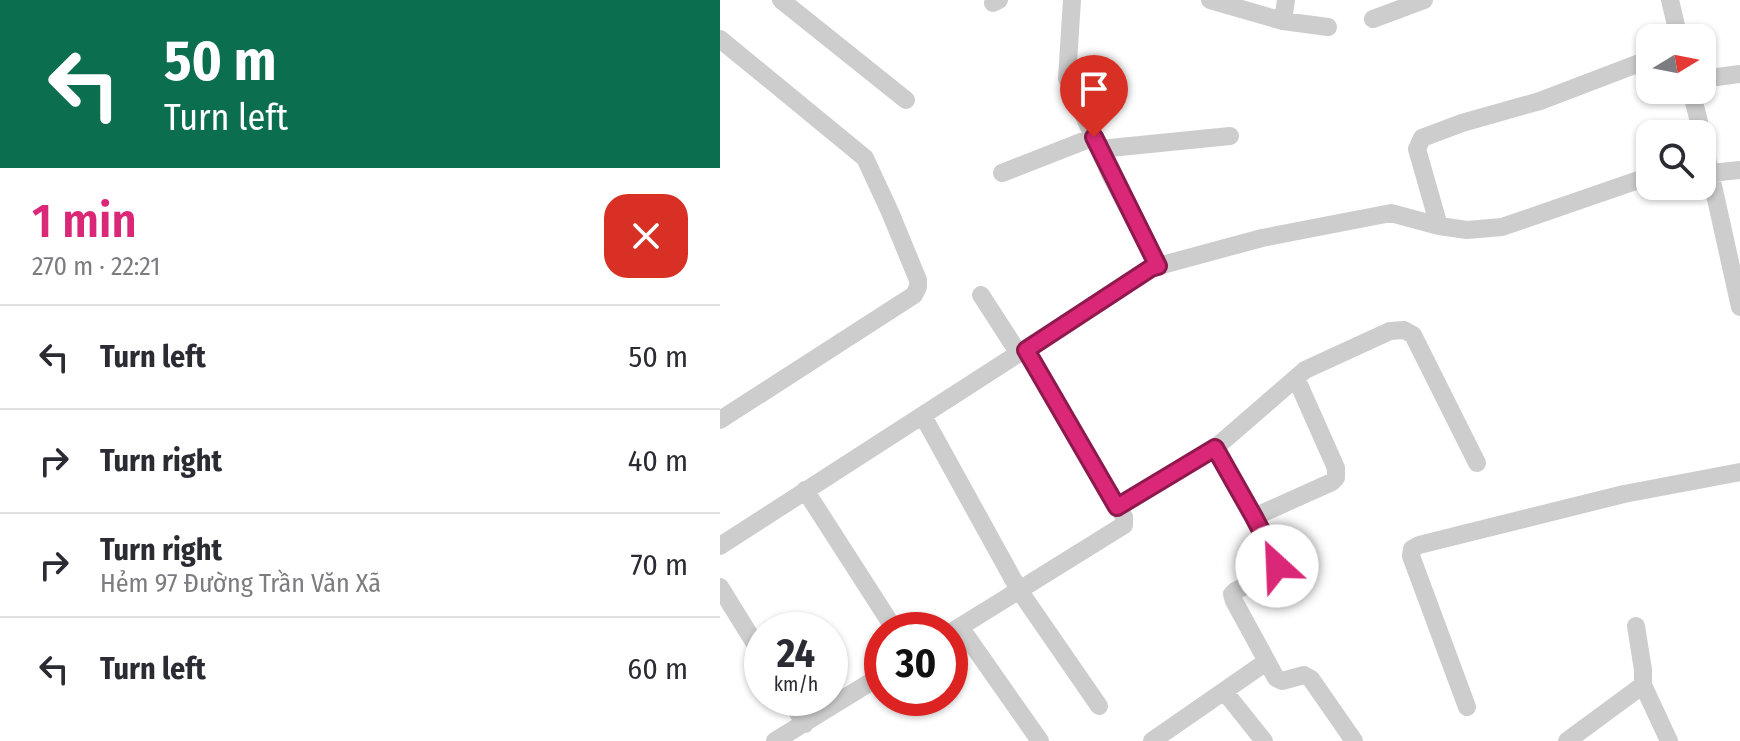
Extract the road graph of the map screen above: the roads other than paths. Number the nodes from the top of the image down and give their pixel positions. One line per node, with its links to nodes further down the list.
1 (781, 0): 15 (street)
2 (1072, 0): 17 (street)
3 (1210, 0): 8 (street)
4 (1286, 0): 8 (street)
5 (1424, 0): 7 (street)
6 (1670, 0): 9 (street)
7 (1373, 19)
8 (1283, 21): 10 (street)
9 (1676, 24)
10 (1328, 27)
11 (720, 39): 30 (street)
12 (1636, 64): 23 (street)
13 (1740, 74): 14 (street)
14 (1716, 77)
15 (906, 100)
16 (1230, 136): 17 (street)
17 (1097, 143): 20 (street); 24 (street)
18 (1716, 165): 19 (street)
19 (1740, 170)
20 (1002, 173)
21 (1636, 181): 23 (street)
22 (1715, 200): 26 (street)
23 (1439, 226): 24 (street)
24 (1158, 266): 27 (street)
25 (981, 295): 27 (street)
26 (1739, 300)
27 (1022, 352): 29 (street); 35 (street)
28 (1296, 378): 31 (street); 32 (street); 36 (street)
29 (923, 416): 34 (street); 39 (street)
30 (720, 420)
31 (1215, 448): 35 (street); 36 (street)
32 (1477, 463)
33 (1740, 472): 50 (street)
34 (805, 490): 37 (street); 40 (street)
35 (1117, 507): 39 (street)
36 (1254, 517): 45 (street)
37 (720, 546)
38 (720, 587): 42 (street)
39 (1019, 590): 41 (street); 49 (street)
40 (883, 612)
41 (968, 622)
42 (744, 626)
43 (1636, 626): 46 (street)
44 (968, 647): 54 (street)
45 (1266, 662): 48 (street); 57 (street)
46 (1643, 685): 58 (street); 59 (street)
47 (864, 686): 52 (street)
48 (1224, 691): 55 (street); 56 (street)
49 (1099, 706)
50 (1467, 707)
51 (800, 716): 52 (street)
52 (805, 724): 53 (street)
53 (785, 739)
54 (1040, 741)
55 (1152, 741)
56 (1264, 741)
57 (1354, 741)
58 (1567, 741)
59 (1669, 741)

